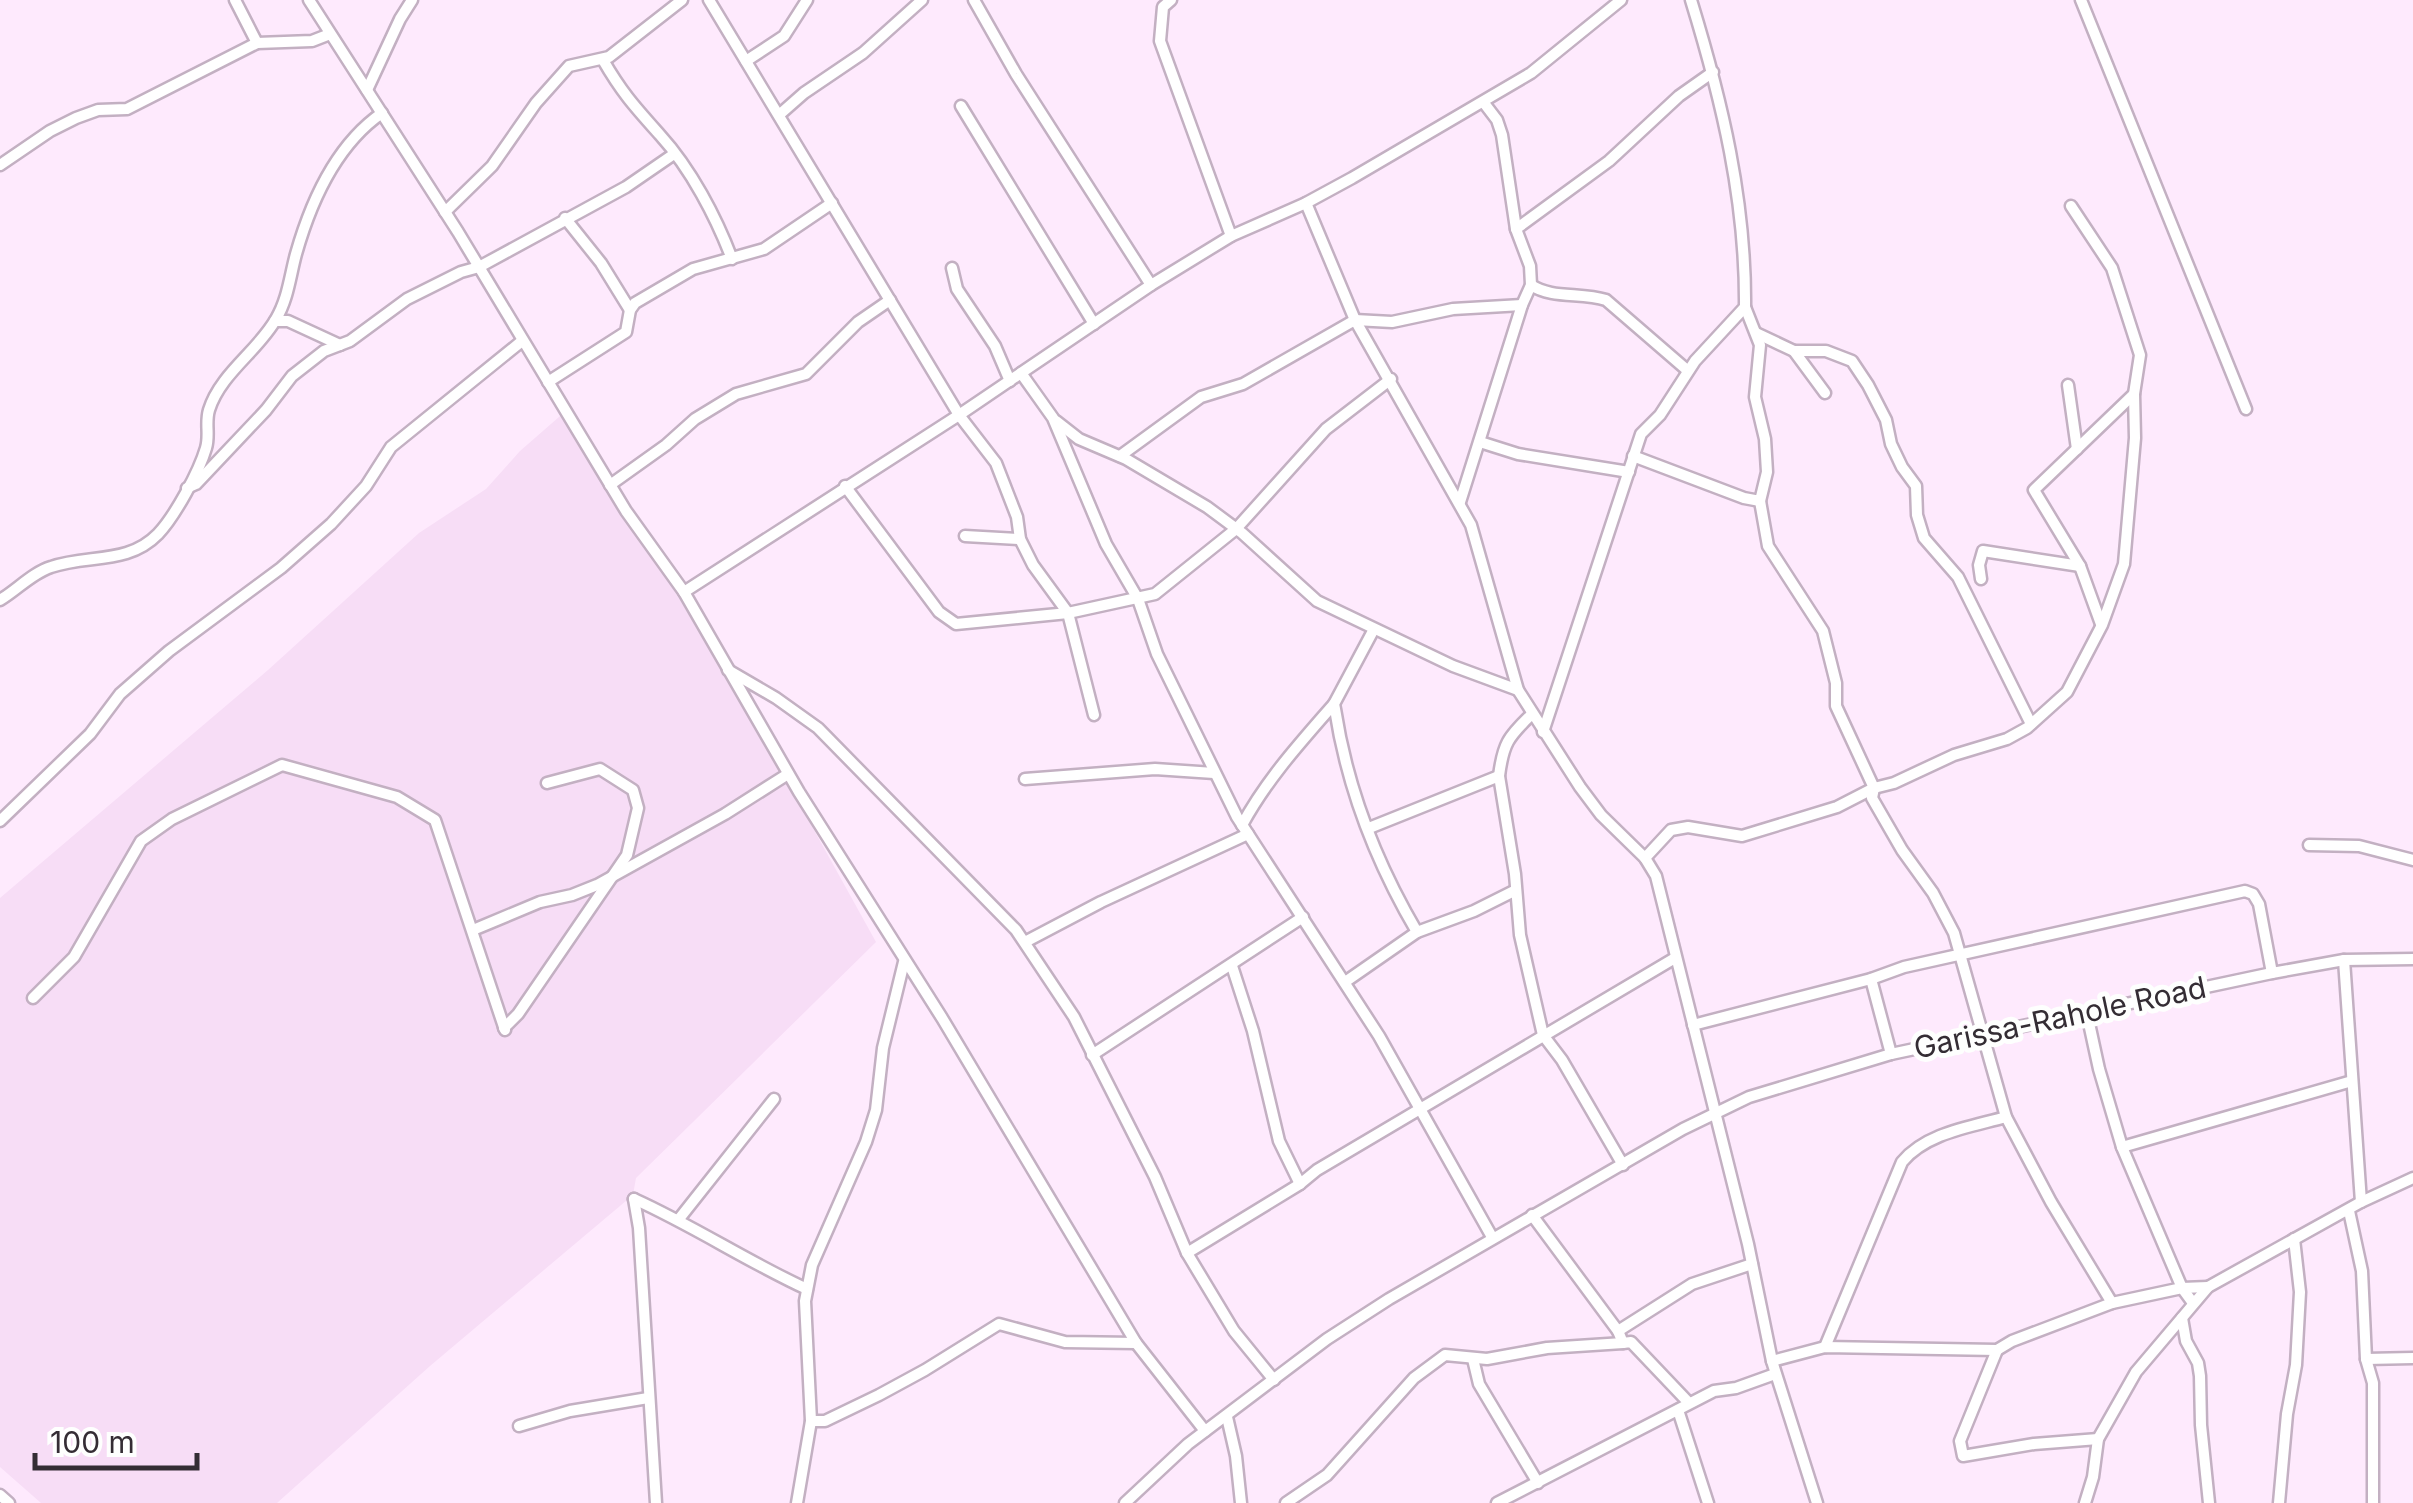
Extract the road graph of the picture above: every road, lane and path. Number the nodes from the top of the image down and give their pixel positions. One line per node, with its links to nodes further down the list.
1 (235, 0): 14 (street)
2 (309, 0): 13 (street)
3 (412, 0): 18 (street)
4 (682, 0): 15 (street)
5 (709, 0): 16 (street)
6 (808, 0): 16 (street)
7 (922, 0): 22 (street)
8 (974, 0): 36 (street)
9 (1170, 0): 31 (street)
10 (1621, 0): 19 (street)
11 (1691, 0): 17 (street)
12 (2081, 0): 56 (street)
13 (330, 34): 14 (street); 18 (street)
14 (257, 43): 24 (street)
15 (602, 60): 23 (street); 28 (street)
16 (746, 61): 22 (street)
17 (1713, 72): 30 (street); 39 (street)
18 (366, 90): 21 (street)
19 (1484, 103): 26 (street); 30 (street)
20 (961, 106): 43 (street)
21 (382, 113): 28 (street); 42 (street)
22 (779, 115): 25 (street)
23 (674, 154): 29 (street); 32 (street)
24 (0, 165)
25 (832, 202): 32 (street); 37 (street)
26 (1306, 203): 31 (street); 41 (street)
27 (2071, 206): 55 (street)
28 (444, 212): 33 (street)
29 (565, 218): 33 (street); 40 (street)
30 (1516, 229): 35 (street)
31 (1231, 236): 36 (street)
32 (732, 258): 40 (street)
33 (479, 267): 45 (street); 46 (street)
34 (952, 268): 50 (street)
35 (1531, 284): 38 (street); 48 (street)
36 (1151, 285): 43 (street)
37 (890, 300): 57 (street); 64 (street)
38 (1522, 305): 41 (street); 59 (street)
39 (1745, 306): 44 (street); 48 (street)
40 (630, 310): 52 (street)
41 (1355, 320): 51 (street); 61 (street)
42 (275, 321): 46 (street); 66 (street)
43 (1094, 324): 49 (street)
44 (1756, 333): 47 (street); 67 (street)
45 (522, 341): 52 (street); 93 (street)
46 (340, 345): 66 (street)
47 (1794, 351): 54 (street); 85 (street)
48 (1687, 370): 62 (street)
49 (1021, 373): 50 (street); 58 (street)
50 (1010, 380): 57 (street)
51 (1391, 380): 68 (street); 69 (street)
52 (548, 382): 64 (street)
53 (2068, 385): 60 (street)
54 (1825, 393)
55 (2134, 394): 60 (street); 78 (street)
56 (2246, 410)
57 (959, 415): 65 (street); 71 (street)
58 (1054, 418): 61 (street); 76 (street)
59 (1480, 442): 63 (street); 68 (street)
60 (2077, 449): 72 (street)
61 (1120, 456): 69 (street)
62 (1632, 456): 63 (street); 67 (street)
63 (1629, 472): 86 (street)
64 (610, 485): 74 (street)
65 (846, 486): 74 (street); 77 (street)
66 (186, 489): 75 (street)
67 (1760, 501): 92 (street)
68 (1460, 502): 81 (street)
69 (1236, 528): 76 (street); 79 (street)
70 (965, 536): 71 (street)
71 (1020, 540): 77 (street)
72 (2080, 566): 73 (street); 78 (street)
73 (1981, 579)
74 (684, 592): 80 (street)
75 (0, 600)
76 (1138, 600): 77 (street); 87 (street)
77 (1068, 613): 83 (street)
78 (2102, 626): 85 (street)
79 (1374, 629): 81 (street); 82 (street)
80 (727, 670): 88 (street); 104 (street)
81 (1518, 690): 84 (street)
82 (1334, 704): 94 (street); 95 (street)
83 (1094, 714)
84 (1531, 715): 86 (street); 89 (street)
85 (2031, 724): 92 (street)
86 (1543, 732): 97 (street)
87 (1214, 772): 90 (street); 95 (street)
88 (788, 774): 99 (street); 109 (street)
89 (1499, 776): 94 (street); 100 (street)
90 (1025, 780)
91 (547, 783): 99 (street)
92 (1874, 788): 97 (street); 105 (street)
93 (0, 820)
94 (1370, 828): 103 (street)
95 (1245, 830): 101 (street); 104 (street)
96 (2309, 845): 98 (street)
97 (1645, 858): 106 (street)
98 (2413, 860)
99 (610, 878): 102 (street); 102 (street)
100 (1514, 891): 103 (street); 117 (street)
101 (1303, 917): 110 (street); 113 (street)
102 (473, 930): 114 (street)
103 (1417, 932): 113 (street)
104 (1025, 942): 120 (street)
105 (1960, 957): 111 (street); 112 (street); 118 (street)
106 (1675, 958): 116 (street); 117 (street)
107 (2344, 960): 108 (street, Garissa-Rahole Road); 111 (street, Garissa-Rahole Road); 121 (street)
108 (2413, 960)
109 (904, 962): 140 (street); 145 (street)
110 (1232, 966): 120 (street); 129 (street)
111 (2272, 973): 115 (street, Garissa-Rahole Road)
112 (1871, 980): 116 (street); 119 (street)
113 (1346, 982): 123 (street)
114 (32, 998)
115 (2087, 1014): 118 (street, Garissa-Rahole Road); 126 (street)
116 (1692, 1026): 124 (street)
117 (1544, 1036): 123 (street); 127 (street)
118 (1981, 1036): 119 (street, Garissa-Rahole Road); 125 (street)
119 (1891, 1054): 124 (street, Garissa-Rahole Road)
120 (1092, 1055): 136 (street)
121 (2352, 1081): 126 (street); 130 (street)
122 (774, 1099): 133 (street)
123 (1420, 1111): 129 (street); 134 (street)
124 (1715, 1112): 127 (street, Garissa-Rahole Road); 137 (street)
125 (2006, 1116): 142 (street); 147 (street)
126 (2122, 1147): 139 (street)
127 (1623, 1165): 132 (street, Garissa-Rahole Road)
128 (2413, 1178): 130 (street)
129 (1300, 1184): 136 (street)
130 (2360, 1202): 131 (street)
131 (2350, 1211): 135 (street); 151 (street)
132 (1532, 1215): 134 (street, Garissa-Rahole Road); 144 (street)
133 (679, 1219): 140 (street); 155 (street)
134 (1492, 1237): 154 (street, Garissa-Rahole Road)
135 (2294, 1239): 138 (street); 177 (street)
136 (1187, 1254): 154 (street)
137 (1752, 1264): 144 (street); 152 (street)
138 (2208, 1287): 139 (street); 141 (street)
139 (2182, 1288): 141 (street); 142 (street)
140 (807, 1290): 159 (street)
141 (2193, 1302): 143 (street)
142 (2112, 1303): 148 (street)
143 (2182, 1318): 162 (street); 176 (street)
144 (1618, 1332): 146 (street)
145 (1136, 1343): 159 (street); 161 (street)
146 (1623, 1344): 150 (street); 156 (street)
147 (1825, 1347): 148 (street); 152 (street)
148 (1997, 1350): 162 (street)
149 (2413, 1358): 151 (street)
150 (1473, 1359): 163 (street); 172 (street)
151 (2366, 1359): 178 (street)
152 (1772, 1361): 153 (street)
153 (1775, 1374): 156 (street); 166 (street)
154 (1274, 1380): 158 (street, Garissa-Rahole Road)
155 (648, 1398): 160 (street); 168 (street)
156 (1689, 1404): 157 (street)
157 (1678, 1410): 163 (street); 174 (street)
158 (1226, 1416): 161 (street, Garissa-Rahole Road); 171 (street)
159 (811, 1421): 169 (street)
160 (519, 1426)
161 (1206, 1431): 170 (street, Garissa-Rahole Road)
162 (2098, 1440): 175 (street)
163 (1538, 1484): 165 (street)
164 (0, 1495): 167 (street)
165 (1516, 1499): 173 (street)
166 (1813, 1502)
167 (9, 1503)
168 (656, 1503)
169 (797, 1503)
170 (1125, 1503)
171 (1241, 1503)
172 (1286, 1503)
173 (1497, 1503)
174 (1708, 1503)
175 (2085, 1503)
176 (2209, 1503)
177 (2278, 1503)
178 (2373, 1503)

